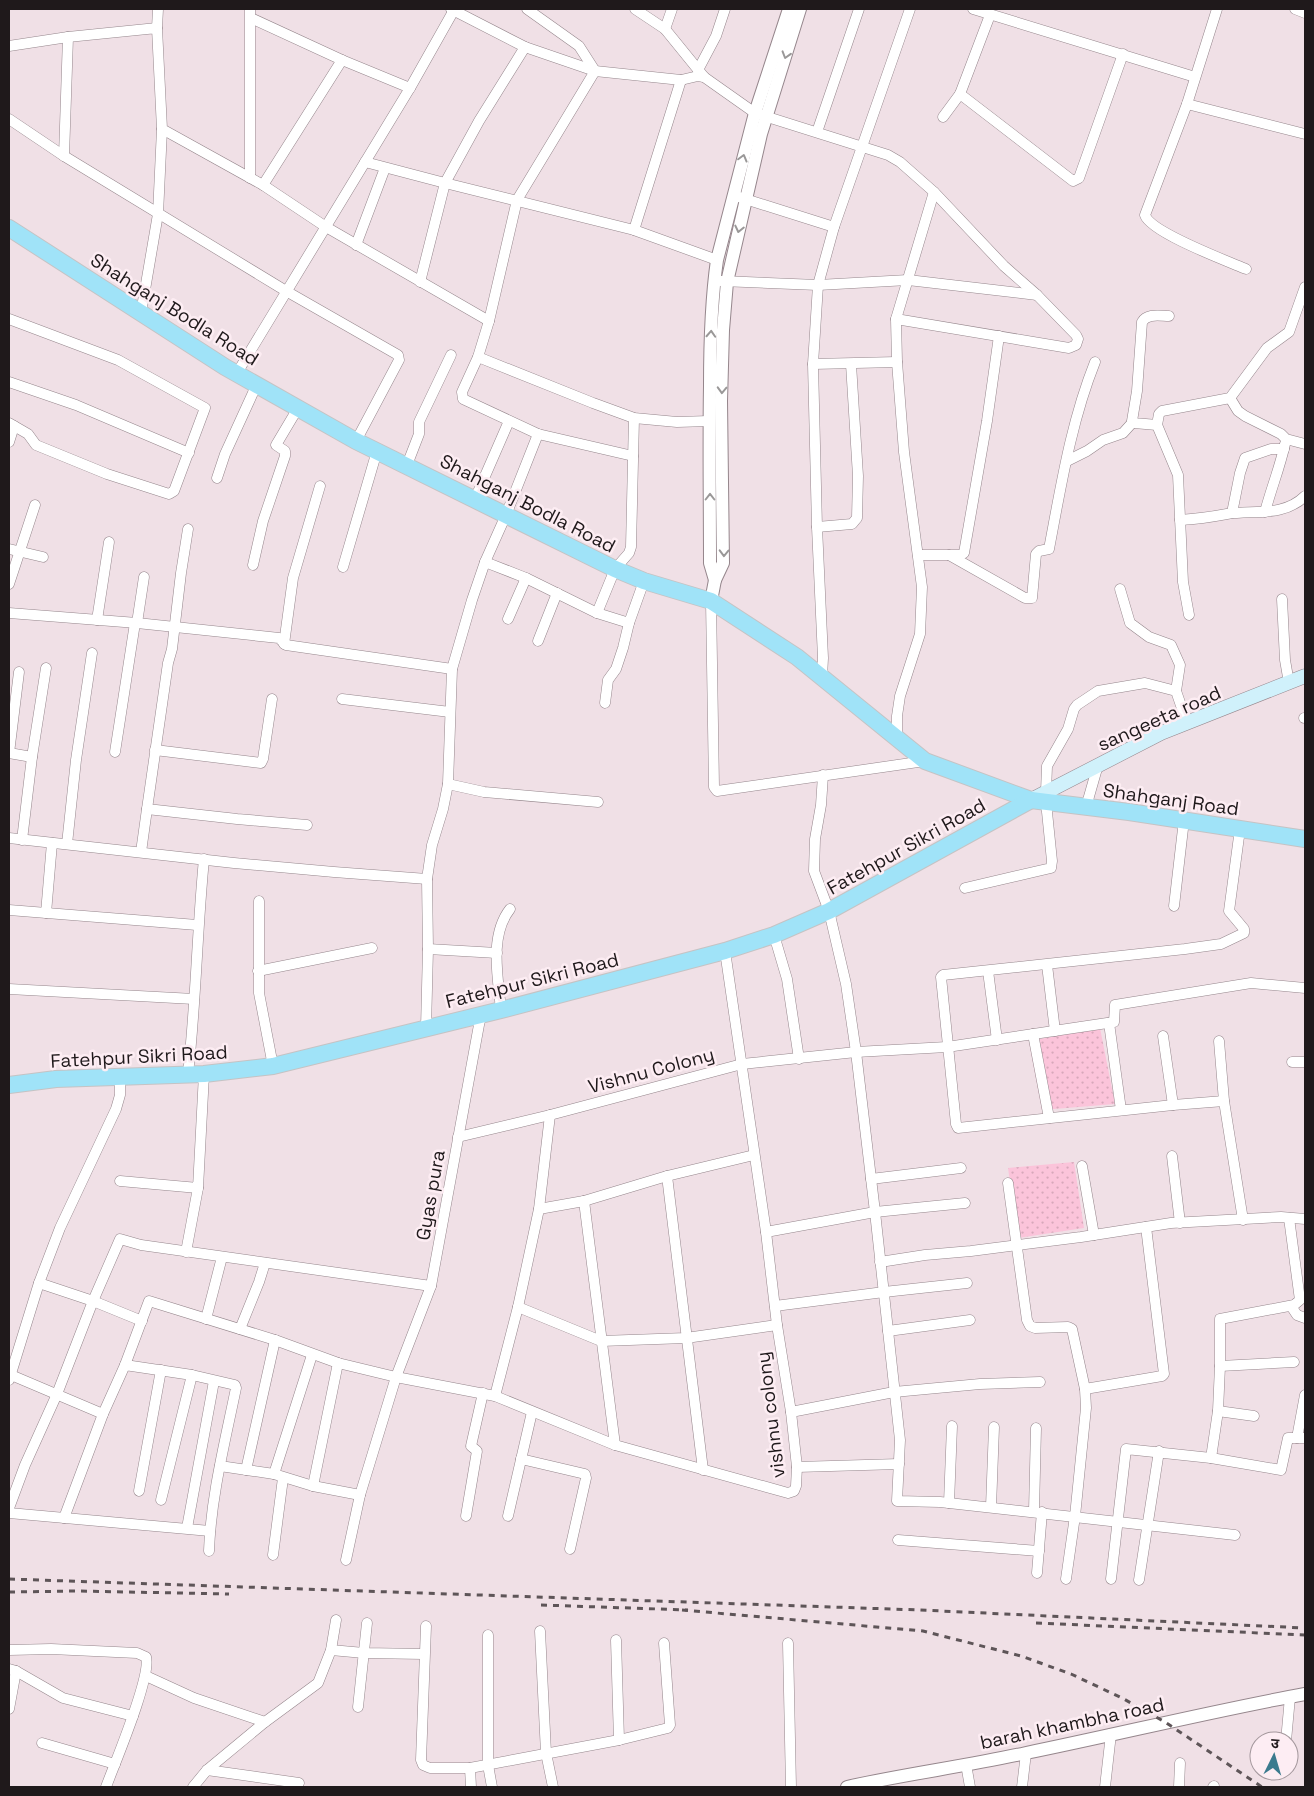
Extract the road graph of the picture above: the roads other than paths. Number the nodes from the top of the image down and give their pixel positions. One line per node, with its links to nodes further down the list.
1 (158, 9): 17 (street)
2 (527, 9): 24 (street)
3 (635, 9): 18 (street)
4 (672, 9): 18 (street)
5 (725, 9): 25 (street)
6 (789, 9): 31 (street)
7 (800, 9): 31 (street, one-way to 31)
8 (859, 9): 35 (street)
9 (910, 9): 37 (street)
10 (973, 9): 16 (street)
11 (1217, 9): 26 (street)
12 (1296, 9): 14 (street)
13 (452, 10): 21 (street); 28 (street)
14 (1305, 13)
15 (251, 14): 23 (street); 41 (street)
16 (990, 15): 22 (street); 29 (street)
17 (157, 28): 19 (street); 34 (street)
18 (664, 29): 25 (street)
19 (68, 37): 20 (street); 38 (street)
20 (9, 46)
21 (525, 47): 24 (street); 42 (street)
22 (1123, 54): 26 (street); 29 (street)
23 (342, 60): 28 (street); 43 (street)
24 (595, 71): 27 (street); 46 (street)
25 (701, 74): 27 (street); 31 (street)
26 (1195, 77): 30 (street)
27 (681, 80): 51 (street)
28 (410, 88): 39 (street)
29 (960, 94): 32 (street)
30 (1187, 104): 36 (street); 54 (street)
31 (760, 115): 35 (street); 45 (street)
32 (943, 117)
33 (9, 119): 38 (street)
34 (162, 129): 41 (street); 47 (street)
35 (817, 132): 37 (street)
36 (1305, 134)
37 (861, 146): 44 (street); 49 (street)
38 (64, 156): 47 (street)
39 (365, 162): 40 (street); 48 (street)
40 (385, 168): 42 (street); 52 (street)
41 (250, 178): 43 (street)
42 (445, 183): 46 (street); 57 (street)
43 (263, 185): 48 (street)
44 (934, 192): 56 (street); 62 (street)
45 (740, 198): 49 (street); 53 (street); 58 (street, one-way to 58)
46 (517, 200): 51 (street); 67 (street)
47 (158, 214): 61 (street); 63 (street)
48 (326, 227): 52 (street); 61 (street)
49 (834, 227): 59 (street)
50 (9, 228): 63 (main road, Shahganj Bodla Road)
51 (634, 230): 53 (street)
52 (356, 245): 57 (street)
53 (717, 260): 55 (street)
54 (1246, 269)
55 (714, 280): 58 (street); 82 (street, one-way to 55)
56 (908, 280): 59 (street); 62 (street); 66 (street)
57 (420, 282): 67 (street)
58 (727, 282): 59 (street); 119 (street, one-way to 119)
59 (818, 285): 73 (street)
60 (1305, 287): 78 (street)
61 (286, 291): 75 (street); 87 (street)
62 (1037, 295): 68 (street)
63 (141, 313): 75 (main road, Shahganj Bodla Road)
64 (1169, 316): 83 (street)
65 (9, 319): 92 (street)
66 (896, 319): 68 (street); 71 (street)
67 (489, 321): 70 (street)
68 (999, 336): 111 (street)
69 (451, 355): 95 (street)
70 (478, 357): 80 (street); 81 (street)
71 (897, 362): 74 (street); 110 (street)
72 (1095, 362): 94 (street)
73 (813, 364): 74 (street); 105 (street)
74 (851, 364): 105 (street)
75 (237, 373): 77 (main road, Shahganj Bodla Road)
76 (9, 382): 92 (street)
77 (257, 384): 79 (main road, Shahganj Bodla Road); 96 (street)
78 (1230, 398): 85 (street); 89 (street)
79 (298, 408): 87 (main road, Shahganj Bodla Road); 114 (street)
80 (634, 418): 82 (street); 93 (street)
81 (509, 421): 86 (street); 99 (street)
82 (709, 421): 119 (street, one-way to 82)
83 (1132, 423): 85 (street); 94 (street)
84 (12, 424): 88 (street); 92 (street)
85 (1157, 425): 104 (street)
86 (538, 434): 93 (street); 103 (street)
87 (356, 441): 91 (main road, Shahganj Bodla Road)
88 (9, 442)
89 (1285, 444): 90 (street); 101 (street); 102 (street)
90 (1305, 444)
91 (377, 451): 95 (main road, Shahganj Bodla Road); 115 (street)
92 (188, 453)
93 (632, 456): 116 (street)
94 (1066, 461): 111 (street)
95 (407, 465): 99 (main road, Shahganj Bodla Road)
96 (217, 478)
97 (320, 486): 135 (street)
98 (1305, 496): 101 (street)
99 (476, 499): 103 (main road, Shahganj Bodla Road)
100 (35, 505): 109 (street)
101 (1265, 512): 102 (street)
102 (1232, 514): 104 (street)
103 (506, 515): 113 (street); 116 (main road, Shahganj Bodla Road)
104 (1180, 520): 128 (street)
105 (816, 527): 141 (street)
106 (188, 528): 133 (street)
107 (109, 542): 130 (street)
108 (9, 549): 109 (street)
109 (20, 552): 112 (street); 121 (street)
110 (918, 555): 111 (street); 149 (street)
111 (950, 555)
112 (43, 557)
113 (485, 562): 118 (street); 138 (street)
114 (253, 565)
115 (343, 567)
116 (615, 569): 120 (main road, Shahganj Bodla Road); 127 (street)
117 (144, 578): 131 (street)
118 (526, 578): 123 (street); 129 (street)
119 (715, 580): 125 (street)
120 (644, 581): 125 (main road, Shahganj Bodla Road); 132 (street)
121 (9, 584)
122 (1120, 589): 143 (street)
123 (557, 594): 127 (street); 134 (street)
124 (1282, 599): 142 (street)
125 (712, 601): 141 (main road, Shahganj Bodla Road); 156 (street)
126 (9, 613): 130 (street)
127 (597, 613): 132 (street)
128 (1189, 615)
129 (508, 618)
130 (97, 620): 131 (street)
131 (136, 623): 133 (street); 151 (street)
132 (628, 623): 146 (street)
133 (175, 626): 135 (street); 150 (street)
134 (538, 641)
135 (284, 644): 138 (street)
136 (92, 652): 169 (street)
137 (46, 668): 153 (street)
138 (452, 669): 147 (street)
139 (18, 672): 152 (street)
140 (1305, 676): 142 (main road, sangeeta road)
141 (822, 677): 149 (main road, Shahganj Bodla Road)
142 (1289, 683): 148 (main road, sangeeta road)
143 (1176, 691): 148 (street); 158 (street)
144 (272, 699): 150 (street)
145 (342, 699): 147 (street)
146 (605, 702)
147 (450, 712): 157 (street)
148 (1186, 723): 155 (main road, sangeeta road)
149 (897, 738): 154 (main road, Shahganj Bodla Road)
150 (155, 750): 161 (street)
151 (115, 752)
152 (9, 753): 153 (street)
153 (32, 757): 167 (street)
154 (925, 761): 156 (street); 158 (main road, Shahganj Bodla Road)
155 (1098, 766): 158 (main road, sangeeta road); 160 (street)
156 (823, 775): 178 (street)
157 (448, 784): 159 (street); 172 (street)
158 (1041, 798): 160 (main road, Shahganj Road); 173 (street); 178 (main road, Fatehpur Sikri Road)
159 (598, 802)
160 (1086, 807): 162 (main road, Shahganj Road)
161 (147, 809): 163 (street); 170 (street)
162 (1184, 820): 164 (main road, Shahganj Road); 175 (street)
163 (308, 825)
164 (1240, 829): 166 (main road, Shahganj Road); 186 (street)
165 (9, 838): 167 (street)
166 (1305, 839)
167 (22, 840): 168 (street)
168 (52, 843): 169 (street); 179 (street)
169 (67, 844): 170 (street)
170 (140, 852): 171 (street)
171 (204, 860): 172 (street); 180 (street)
172 (427, 879): 183 (street)
173 (965, 888)
174 (259, 901): 187 (street)
175 (1174, 906)
176 (510, 909): 185 (street)
177 (9, 910): 179 (street)
178 (829, 912): 181 (main road, Fatehpur Sikri Road); 202 (street)
179 (46, 913): 180 (street)
180 (197, 925): 191 (street)
181 (774, 935): 184 (main road, Fatehpur Sikri Road); 203 (street)
182 (372, 948): 187 (street)
183 (428, 949): 185 (street); 195 (street)
184 (725, 950): 192 (main road, Fatehpur Sikri Road); 206 (street, vishnu colony)
185 (496, 953): 192 (street)
186 (1047, 965): 188 (street); 196 (street)
187 (258, 971): 207 (street)
188 (988, 971): 199 (street); 201 (street)
189 (1305, 988): 194 (street)
190 (9, 989): 191 (street)
191 (194, 999): 208 (street)
192 (501, 1010): 193 (main road, Fatehpur Sikri Road)
193 (481, 1014): 195 (main road, Fatehpur Sikri Road); 216 (street, Gyas pura)
194 (1109, 1023): 196 (street, Vishnu Colony); 213 (street)
195 (426, 1028): 207 (main road, Fatehpur Sikri Road)
196 (1055, 1031): 197 (street, Vishnu Colony)
197 (1033, 1034): 199 (street, Vishnu Colony); 215 (street)
198 (1163, 1036): 212 (street)
199 (998, 1040): 201 (street, Vishnu Colony)
200 (1219, 1041): 211 (street)
201 (947, 1047): 202 (street, Vishnu Colony); 215 (street)
202 (856, 1052): 203 (street, Vishnu Colony); 222 (street)
203 (799, 1059): 206 (street, Vishnu Colony)
204 (1292, 1062): 205 (street)
205 (1305, 1062)
206 (742, 1064): 214 (street, Vishnu Colony); 217 (street, vishnu colony)
207 (274, 1066): 208 (main road, Fatehpur Sikri Road)
208 (196, 1074): 209 (main road, Fatehpur Sikri Road); 225 (street)
209 (120, 1077): 210 (main road, Fatehpur Sikri Road); 242 (street)
210 (9, 1084)
211 (1224, 1101): 212 (street); 232 (street)
212 (1173, 1105): 213 (street)
213 (1121, 1110): 215 (street)
214 (550, 1115): 216 (street, Vishnu Colony); 228 (street)
215 (1049, 1118)
216 (458, 1137): 244 (street, Gyas pura)
217 (754, 1155): 221 (street); 235 (street, vishnu colony)
218 (1172, 1156): 233 (street)
219 (1082, 1166): 236 (street)
220 (961, 1168): 222 (street)
221 (668, 1176): 226 (street); 257 (street)
222 (871, 1179): 229 (street)
223 (120, 1181): 225 (street)
224 (1008, 1183): 237 (street)
225 (198, 1188): 238 (street)
226 (584, 1201): 228 (street); 259 (street)
227 (965, 1203): 229 (street)
228 (539, 1209): 249 (street)
229 (875, 1212): 235 (street); 240 (street)
230 (1289, 1218): 231 (street); 232 (street); 248 (street)
231 (1305, 1219)
232 (1243, 1220): 233 (street)
233 (1180, 1223): 234 (street)
234 (1146, 1227): 236 (street); 271 (street)
235 (766, 1232): 247 (street, vishnu colony)
236 (1094, 1235): 237 (street)
237 (1017, 1245): 240 (street); 271 (street)
238 (186, 1252): 239 (street); 246 (street)
239 (222, 1257): 241 (street); 251 (street)
240 (880, 1262): 245 (street)
241 (265, 1263): 244 (street); 255 (street)
242 (39, 1283): 246 (street); 268 (street)
243 (967, 1283): 245 (street)
244 (431, 1286): 267 (street, Gyas pura)
245 (884, 1292): 247 (street); 256 (street)
246 (92, 1301): 253 (street); 274 (street)
247 (775, 1306): 254 (street, vishnu colony)
248 (1291, 1306): 250 (street); 264 (street)
249 (518, 1307): 259 (street); 276 (street)
250 (1305, 1318)
251 (206, 1319): 253 (street, vishnu colony); 255 (street, vishnu colony)
252 (970, 1320): 256 (street)
253 (142, 1321): 263 (street)
254 (777, 1325): 257 (street); 279 (street, vishnu colony)
255 (240, 1329): 258 (street, vishnu colony)
256 (888, 1331): 273 (street)
257 (686, 1338): 259 (street); 294 (street)
258 (275, 1340): 260 (street, vishnu colony); 293 (street)
259 (601, 1341): 286 (street)
260 (312, 1355): 262 (street, vishnu colony); 295 (street)
261 (1294, 1362): 264 (street)
262 (338, 1363): 267 (street, vishnu colony); 296 (street)
263 (125, 1365): 265 (street); 280 (street)
264 (1220, 1366): 277 (street)
265 (161, 1370): 266 (street); 297 (street)
266 (192, 1375): 269 (street); 299 (street)
267 (396, 1377): 272 (street, vishnu colony); 298 (street, Gyas pura)
268 (10, 1378): 274 (street)
269 (214, 1381): 291 (street); 311 (street)
270 (1040, 1382): 273 (street)
271 (1085, 1389): 307 (street)
272 (483, 1392): 276 (street, vishnu colony); 305 (street)
273 (894, 1392): 279 (street); 290 (street)
274 (57, 1394): 280 (street); 302 (street)
275 (1305, 1395): 285 (street)
276 (495, 1396): 278 (street, vishnu colony)
277 (1218, 1411): 281 (street); 288 (street)
278 (532, 1412): 286 (street, vishnu colony); 289 (street)
279 (791, 1412): 292 (street, vishnu colony)
280 (102, 1414): 308 (street)
281 (1254, 1416)
282 (952, 1426): 300 (street)
283 (994, 1427): 301 (street)
284 (1036, 1428): 303 (street)
285 (1301, 1438): 288 (street)
286 (615, 1445): 294 (street, vishnu colony)
287 (1159, 1451): 288 (street); 309 (street); 310 (street)
288 (1211, 1458)
289 (521, 1459): 306 (street); 315 (street)
290 (900, 1464): 292 (street); 300 (street)
291 (220, 1466): 293 (street); 312 (street)
292 (797, 1467): 294 (street, vishnu colony)
293 (246, 1470): 295 (street)
294 (702, 1470)
295 (278, 1476): 296 (street); 318 (street)
296 (313, 1486): 298 (street)
297 (139, 1491)
298 (360, 1495): 319 (street, Gyas pura)
299 (161, 1500)
300 (949, 1503): 301 (street)
301 (991, 1507): 303 (street)
302 (9, 1508)
303 (1038, 1512): 307 (street); 317 (street)
304 (9, 1513): 308 (street)
305 (466, 1516)
306 (508, 1516)
307 (1075, 1516): 309 (street); 321 (street)
308 (64, 1518): 311 (street)
309 (1118, 1521): 310 (street); 322 (street)
310 (1147, 1525): 313 (street); 323 (street)
311 (188, 1528): 312 (street)
312 (210, 1531): 316 (street)
313 (1235, 1535)
314 (898, 1540): 317 (street)
315 (570, 1549)
316 (209, 1551)
317 (1039, 1551): 320 (street)
318 (273, 1555)
319 (346, 1560)
320 (1037, 1573)
321 (1066, 1579)
322 (1111, 1580)
323 (1139, 1580)
324 (336, 1620): 333 (street)
325 (367, 1623): 334 (street)
326 (426, 1626): 335 (street)
327 (540, 1631): 348 (street)
328 (488, 1635): 353 (street)
329 (616, 1640): 346 (street)
330 (664, 1643): 346 (street)
331 (788, 1643): 362 (street)
332 (9, 1650): 337 (street)
333 (330, 1650): 334 (street); 343 (street)
334 (364, 1653): 335 (street); 340 (street)
335 (424, 1654): 354 (street)
336 (12, 1670): 341 (street); 342 (street)
337 (146, 1676): 342 (street); 343 (street)
338 (1305, 1694): 339 (street, barah khambha road)
339 (1290, 1697): 344 (street); 345 (street, barah khambha road)
340 (358, 1707)
341 (9, 1709)
342 (133, 1716): 351 (street)
343 (265, 1722): 355 (street)
344 (1287, 1731)
345 (1111, 1734): 349 (street, barah khambha road); 366 (street)
346 (619, 1740): 348 (street)
347 (42, 1743): 351 (street)
348 (546, 1753): 353 (street); 361 (street)
349 (1026, 1754): 352 (street, barah khambha road); 365 (street)
350 (1180, 1762): 367 (street)
351 (115, 1764): 357 (street)
352 (966, 1764): 363 (street, barah khambha road); 364 (street)
353 (488, 1765): 354 (street); 360 (street)
354 (470, 1768): 359 (street)
355 (206, 1770): 356 (street); 358 (street)
356 (299, 1783)
357 (106, 1787)
358 (193, 1787)
359 (471, 1787)
360 (492, 1787)
361 (553, 1787)
362 (791, 1787)
363 (847, 1787)
364 (970, 1787)
365 (1022, 1787)
366 (1105, 1787)
367 (1179, 1787)

